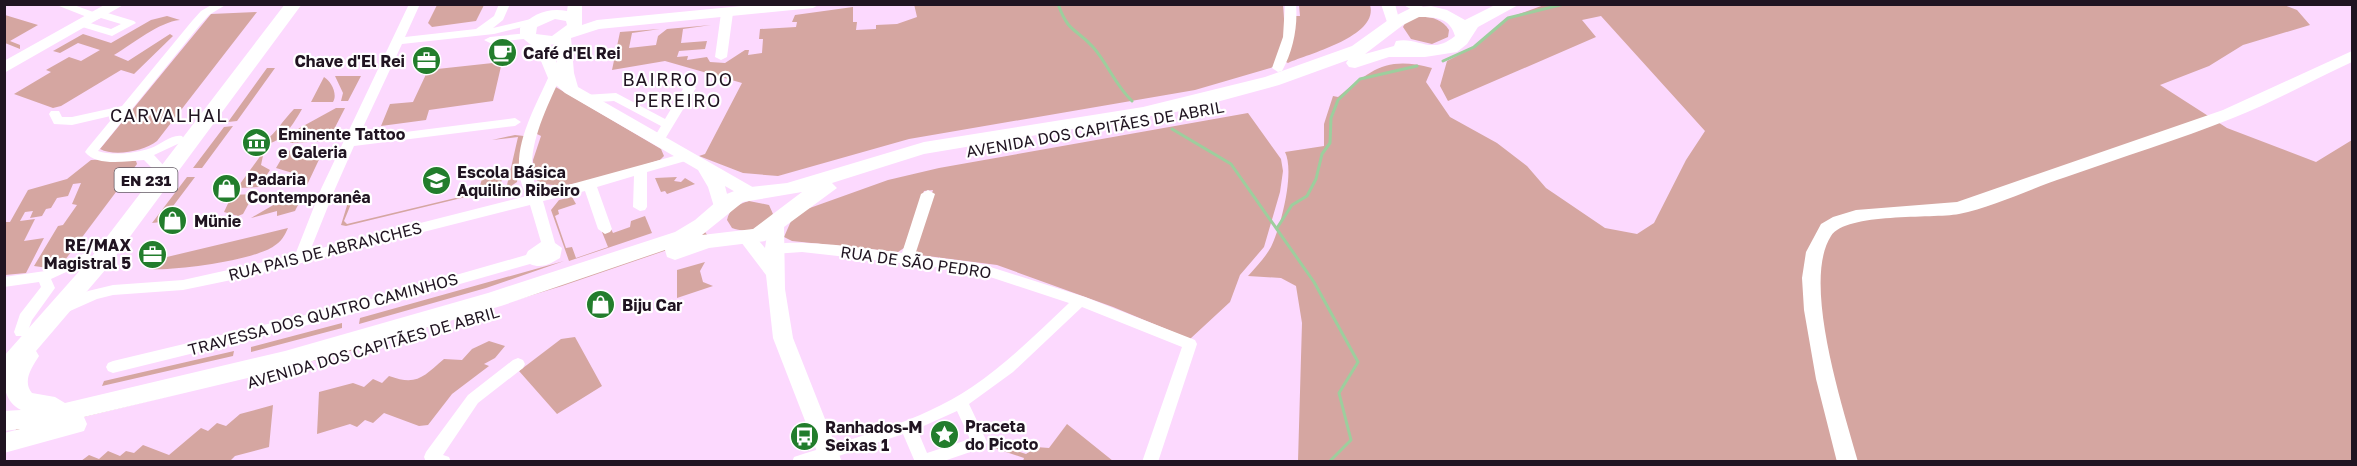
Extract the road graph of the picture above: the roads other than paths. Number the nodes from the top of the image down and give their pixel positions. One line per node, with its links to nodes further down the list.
1 (59, 4): 16 (street)
2 (86, 4): 16 (street)
3 (222, 4): 32 (street)
4 (280, 4): 36 (main road, EN 231)
5 (294, 4): 57 (main road, EN 231)
6 (415, 4): 23 (street)
7 (505, 4): 18 (street)
8 (560, 4): 20 (street)
9 (772, 4): 14 (street)
10 (813, 4): 14 (street)
11 (1479, 4): 13 (main road)
12 (1512, 4): 22 (main road, AVENIDA DOS CAPITÃES DE ABRIL)
13 (1420, 8): 17 (main road); 22 (main road)
14 (728, 9): 19 (street); 26 (street)
15 (1291, 10): 28 (street)
16 (101, 14): 27 (street)
17 (1390, 16): 24 (main road); 45 (main road, AVENIDA DOS CAPITÃES DE ABRIL)
18 (500, 18): 20 (street); 21 (street)
19 (571, 23): 20 (street); 20 (street); 31 (street)
20 (533, 28): 21 (street); 23 (street); 29 (street)
21 (477, 33): 23 (street)
22 (1463, 35): 24 (main road, AVENIDA DOS CAPITÃES DE ABRIL)
23 (395, 46): 38 (street)
24 (1416, 51): 50 (main road, AVENIDA DOS CAPITÃES DE ABRIL)
25 (2352, 56): 76 (street)
26 (721, 57)
27 (4, 68)
28 (1278, 68)
29 (555, 76): 31 (street); 47 (street)
30 (684, 84): 35 (street)
31 (578, 94): 35 (street); 37 (street)
32 (124, 109): 33 (street); 39 (street)
33 (55, 114)
34 (515, 122): 38 (street)
35 (668, 125): 37 (street)
36 (178, 139): 39 (street); 41 (main road, EN 231)
37 (658, 141): 40 (street)
38 (349, 143): 54 (street)
39 (135, 156): 41 (street)
40 (685, 157): 42 (street); 43 (street, RUA PAIS DE ABRANCHES)
41 (158, 166): 57 (main road, EN 231)
42 (705, 169): 45 (street); 49 (street)
43 (641, 171): 44 (street, RUA PAIS DE ABRANCHES); 48 (street)
44 (590, 185): 47 (street, RUA PAIS DE ABRANCHES); 51 (street)
45 (755, 193): 49 (main road, AVENIDA DOS CAPITÃES DE ABRIL); 50 (main road)
46 (928, 194): 55 (street)
47 (535, 198): 54 (street, RUA PAIS DE ABRANCHES); 65 (street, TRAVESSA DOS QUATRO CAMINHOS)
48 (640, 207)
49 (718, 209): 52 (main road); 67 (main road, AVENIDA DOS CAPITÃES DE ABRIL)
50 (778, 222): 52 (main road, AVENIDA DOS CAPITÃES DE ABRIL); 53 (street)
51 (605, 229)
52 (742, 239): 56 (street); 71 (main road, AVENIDA DOS CAPITÃES DE ABRIL)
53 (773, 249): 55 (street, RUA DE SÃO PEDRO); 56 (street)
54 (301, 257): 57 (street, RUA PAIS DE ABRANCHES)
55 (907, 258): 60 (street, RUA DE SÃO PEDRO)
56 (774, 273): 72 (street)
57 (100, 274): 58 (street); 61 (main road, EN 231); 61 (street); 62 (main road, EN 231)
58 (44, 278): 59 (street); 62 (street)
59 (4, 282)
60 (1080, 301): 68 (street); 75 (street, RUA DE SÃO PEDRO)
61 (57, 312): 66 (main road, EN 231); 67 (main road)
62 (21, 332): 63 (main road, EN 231)
63 (4, 349)
64 (518, 364): 73 (street)
65 (113, 367)
66 (4, 372)
67 (226, 375): 69 (main road, AVENIDA DOS CAPITÃES DE ABRIL)
68 (961, 402): 70 (street); 70 (street)
69 (4, 421)
70 (908, 427): 72 (street)
71 (4, 443)
72 (830, 457): 74 (street)
73 (443, 462)
74 (800, 462)
75 (1150, 462)
76 (1848, 462)

